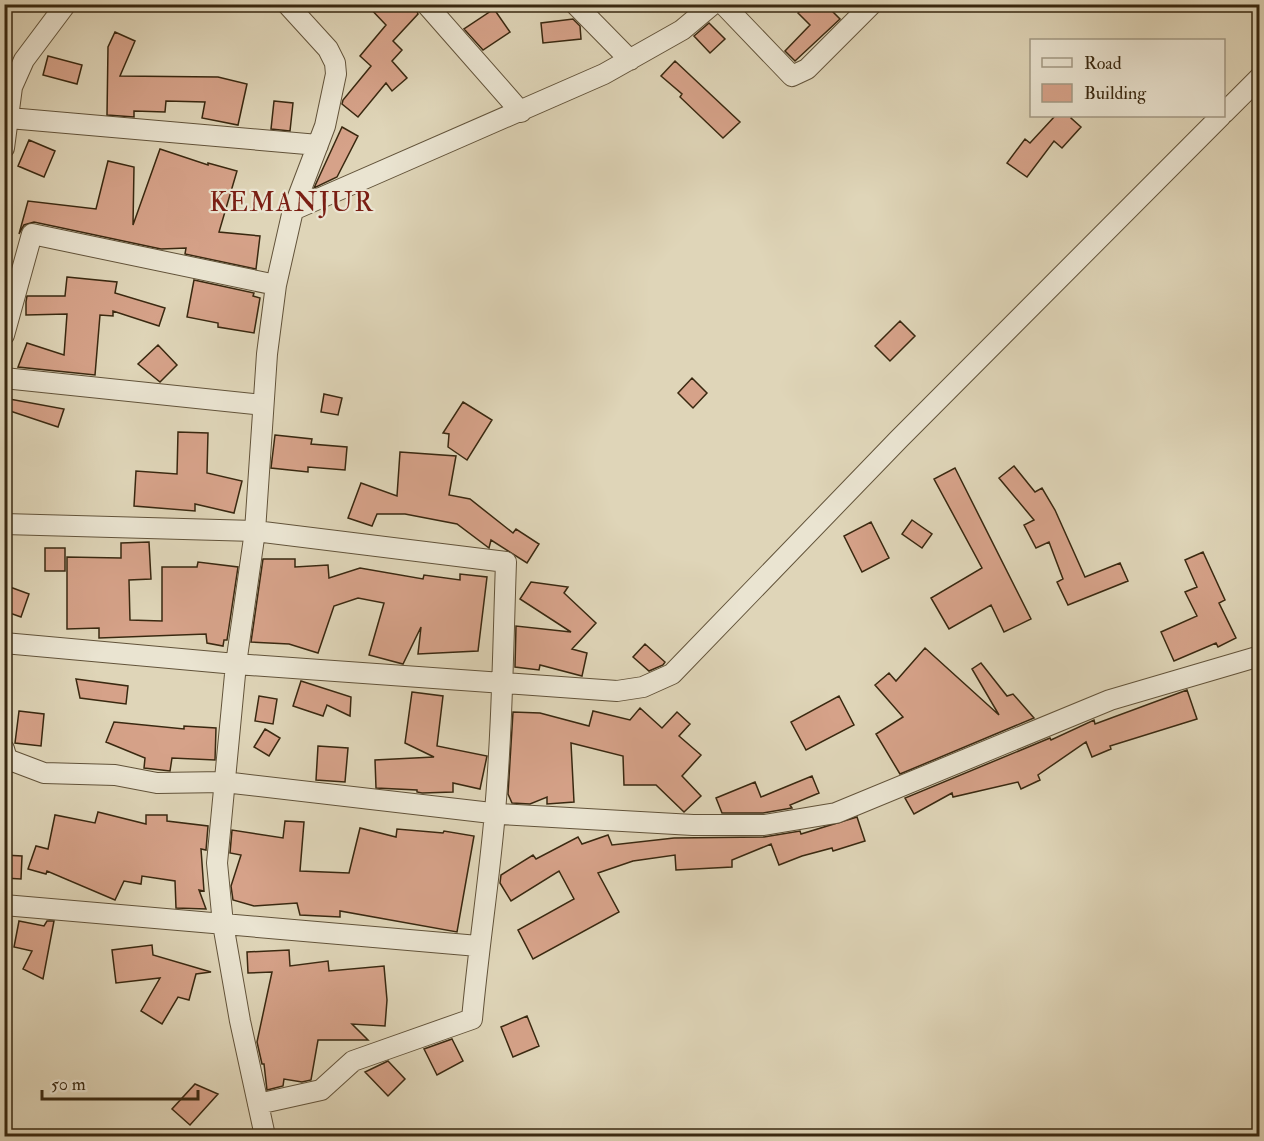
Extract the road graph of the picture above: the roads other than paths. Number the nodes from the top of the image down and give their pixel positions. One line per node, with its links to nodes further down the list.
1 (66, 4): 13 (street)
2 (287, 4): 14 (street)
3 (426, 4): 11 (street)
4 (575, 4): 8 (street)
5 (713, 4): 8 (street)
6 (723, 4): 7 (street)
7 (864, 7)
8 (630, 60): 11 (street)
9 (1260, 77): 10 (street)
10 (1225, 111)
11 (521, 112): 16 (street)
12 (1219, 117): 26 (street)
13 (9, 118): 14 (street); 15 (street)
14 (318, 145): 16 (street)
15 (4, 148)
16 (293, 210): 17 (street)
17 (276, 285): 18 (street); 20 (street)
18 (4, 335)
19 (4, 378): 20 (street)
20 (263, 405): 22 (street)
21 (4, 524): 22 (street)
22 (255, 531): 25 (street); 26 (street)
23 (4, 643): 25 (street)
24 (1260, 656): 29 (street)
25 (236, 664): 26 (street); 28 (street)
26 (502, 683): 29 (street)
27 (4, 749): 28 (street)
28 (224, 782): 29 (street); 31 (street)
29 (494, 813): 32 (street)
30 (4, 905): 31 (street)
31 (223, 924): 32 (street); 33 (street)
32 (478, 946): 33 (street)
33 (258, 1104): 34 (street)
34 (265, 1137)

